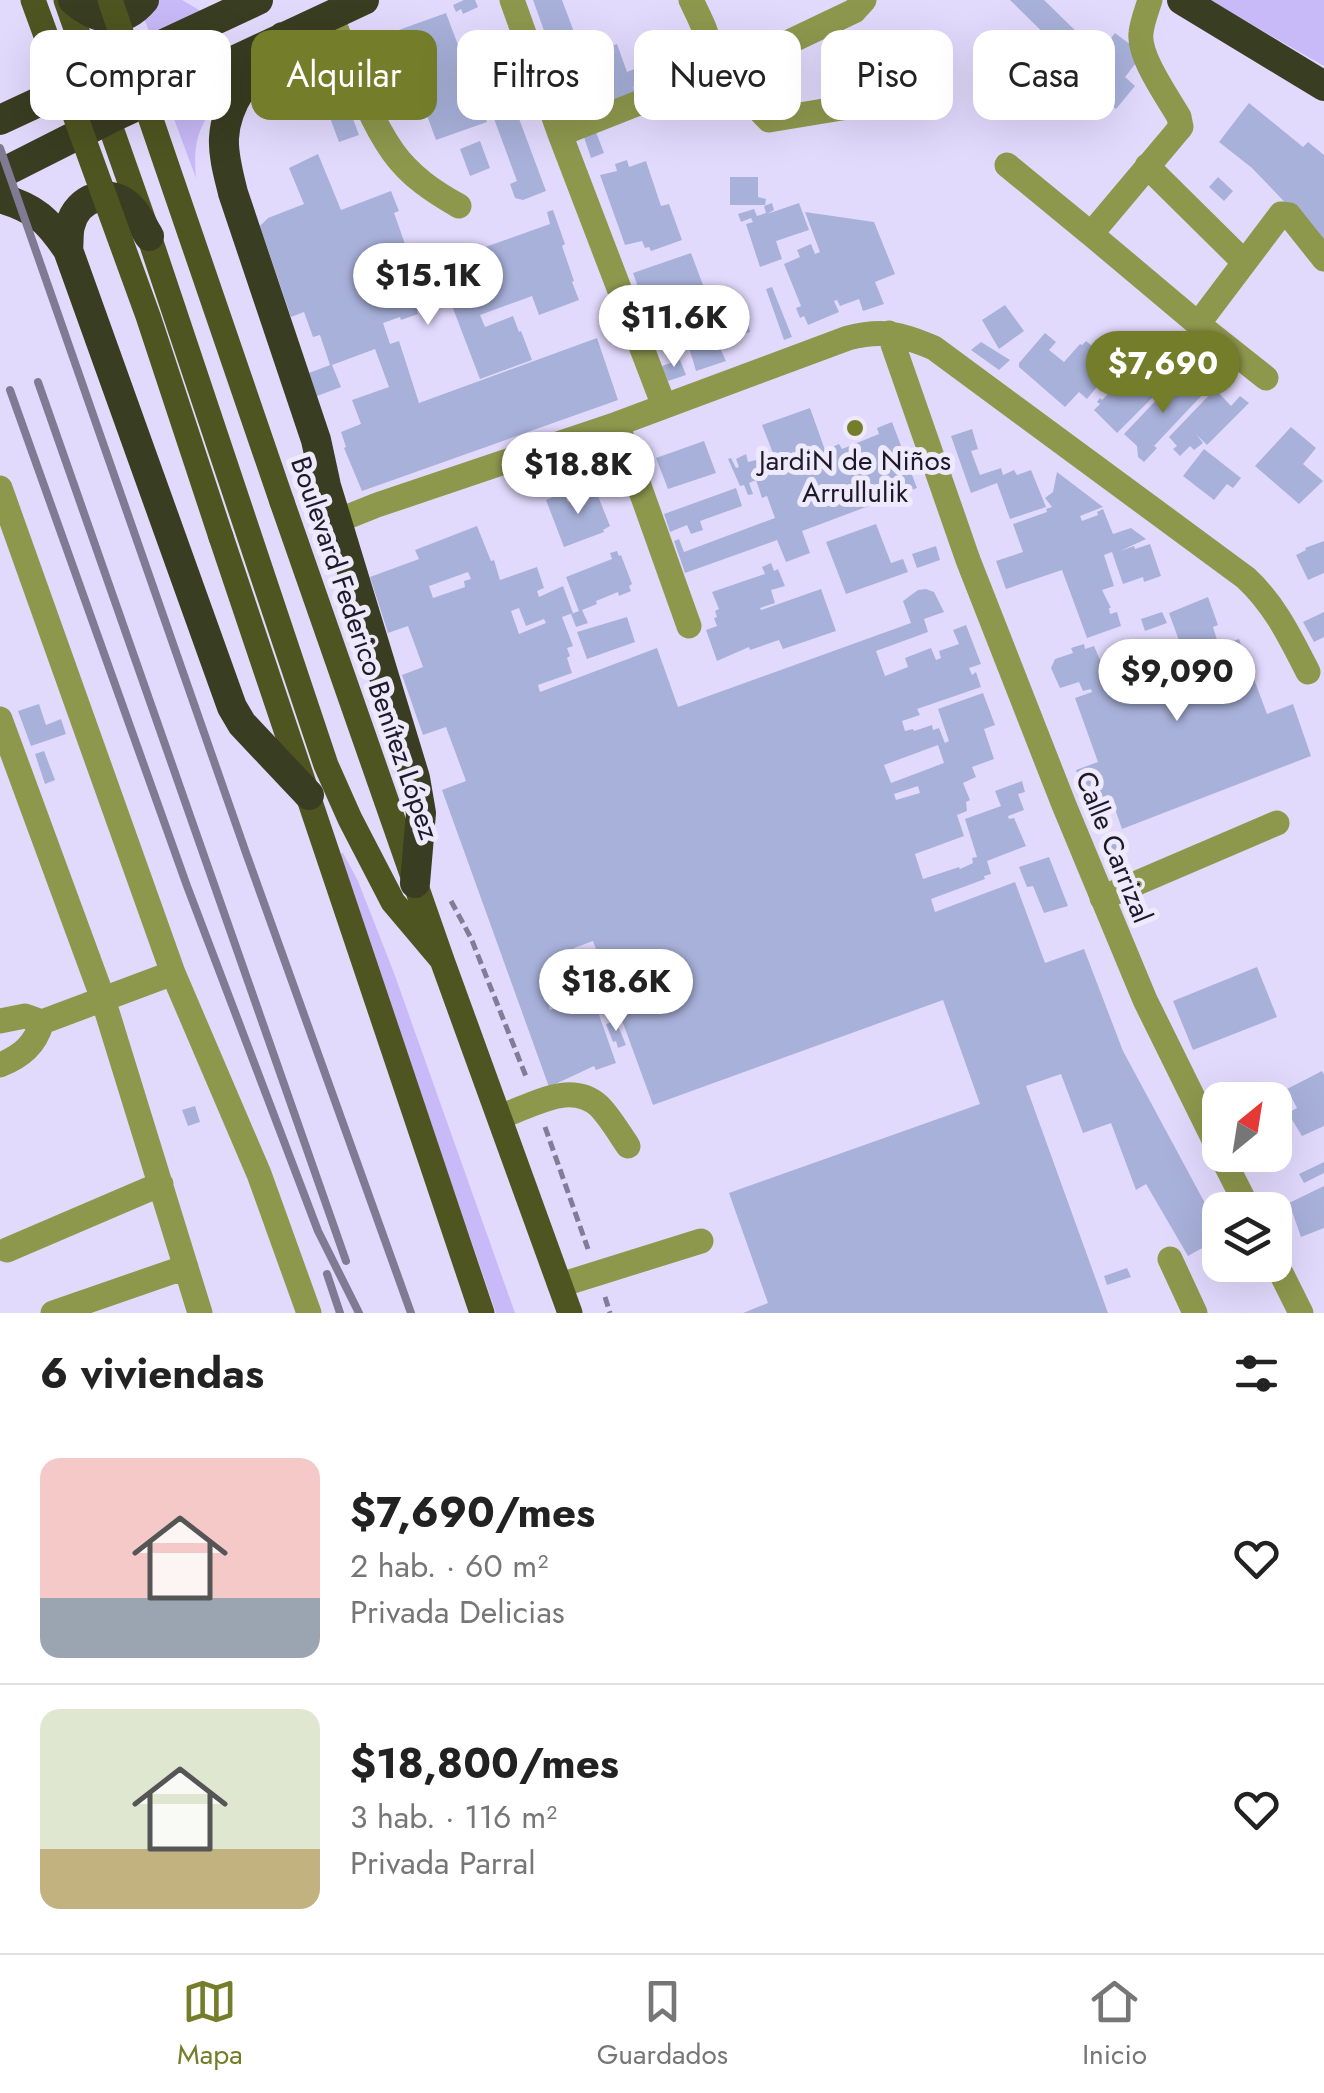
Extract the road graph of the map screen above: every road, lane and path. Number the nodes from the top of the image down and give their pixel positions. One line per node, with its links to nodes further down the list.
1 (33, 0): 46 (main road, bridge)
2 (70, 0): 4 (highway); 13 (main road)
3 (110, 0): 48 (main road, Boulevard Federico Benítez López, bridge)
4 (144, 0)
5 (258, 0): 14 (highway)
6 (364, 0): 12 (highway)
7 (512, 0): 25 (street)
8 (692, 0): 16 (street)
9 (864, 0): 17 (street)
10 (1150, 0): 27 (street)
11 (1182, 0): 19 (highway)
12 (331, 16): 15 (highway); 30 (street)
13 (79, 30)
14 (195, 30)
15 (299, 30)
16 (705, 30)
17 (801, 32)
18 (251, 75): 42 (highway)
19 (1324, 86)
20 (634, 105): 25 (street)
21 (30, 106): 22 (highway)
22 (0, 120)
23 (107, 120): 28 (highway)
24 (109, 120): 32 (main road)
25 (560, 134): 39 (street)
26 (1007, 165): 31 (street)
27 (1147, 166): 31 (street); 35 (street)
28 (0, 174)
29 (0, 198): 33 (highway)
30 (460, 206)
31 (1091, 234): 36 (street)
32 (149, 236): 33 (highway); 50 (main road)
33 (68, 250): 46 (highway)
34 (1324, 259): 35 (street)
35 (1244, 262): 36 (street)
36 (1198, 324): 38 (street)
37 (889, 332): 39 (street); 44 (street); 49 (street, Calle Carrizal)
38 (1266, 378)
39 (664, 406): 40 (street)
40 (617, 424): 42 (street); 43 (street)
41 (0, 488): 51 (street)
42 (336, 521): 48 (highway)
43 (689, 626)
44 (1308, 672)
45 (0, 720): 52 (street)
46 (309, 795): 69 (main road)
47 (1277, 823): 49 (street)
48 (415, 883): 50 (main road, Boulevard Federico Benítez López)
49 (1102, 898): 56 (street, Calle Carrizal)
50 (442, 960): 57 (main road, Boulevard Federico Benítez López)
51 (173, 973): 52 (street); 68 (street)
52 (104, 999): 54 (street); 59 (street)
53 (0, 1020): 54 (street)
54 (42, 1022): 55 (street)
55 (0, 1065)
56 (1202, 1116)
57 (500, 1117): 58 (street); 65 (main road, Boulevard Federico Benítez López)
58 (628, 1146)
59 (161, 1184): 61 (street); 63 (street)
60 (701, 1241): 65 (street)
61 (7, 1250)
62 (1170, 1259): 71 (street)
63 (186, 1267): 66 (street); 67 (street)
64 (1286, 1282): 72 (street)
65 (560, 1285): 70 (main road, Boulevard Federico Benítez López)
66 (52, 1313)
67 (200, 1313)
68 (309, 1313)
69 (482, 1313)
70 (570, 1313)
71 (1195, 1313)
72 (1302, 1313)

